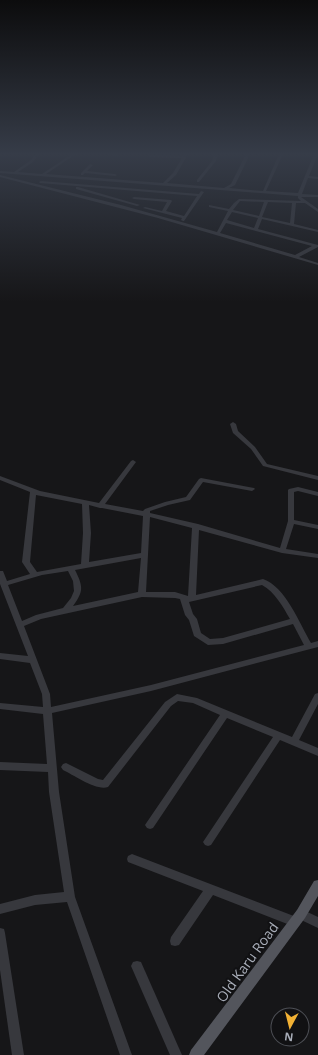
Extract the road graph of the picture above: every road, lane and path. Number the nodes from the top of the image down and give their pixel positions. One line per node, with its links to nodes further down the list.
1 (109, 203): 18 (street)
2 (132, 203): 9 (street)
3 (169, 203): 14 (street)
4 (194, 203): 15 (street)
5 (237, 203): 12 (street)
6 (265, 203): 16 (street)
7 (294, 203): 19 (street)
8 (307, 203): 13 (street)
9 (138, 205)
10 (210, 206): 12 (street)
11 (144, 208): 14 (street)
12 (232, 210): 16 (street); 17 (street)
13 (318, 210)
14 (164, 212): 15 (street)
15 (185, 217): 18 (street)
16 (260, 217): 19 (street); 20 (street)
17 (225, 221): 20 (street); 22 (street)
18 (181, 223): 22 (street)
19 (292, 225): 21 (street)
20 (256, 229): 23 (street)
21 (318, 231)
22 (218, 233): 24 (street)
23 (317, 245): 24 (street)
24 (295, 256): 25 (street)
25 (318, 264)
26 (233, 424): 29 (street)
27 (133, 462): 34 (street)
28 (0, 478): 31 (street)
29 (318, 478)
30 (252, 489): 35 (street)
31 (33, 491): 33 (street); 45 (street)
32 (318, 494): 36 (street)
33 (85, 503): 34 (street); 42 (street)
34 (100, 506): 35 (street)
35 (146, 514): 37 (street); 40 (street)
36 (291, 521): 38 (street); 39 (street)
37 (196, 526): 39 (street); 48 (street)
38 (318, 527)
39 (282, 551): 41 (street)
40 (143, 555): 42 (street); 47 (street)
41 (318, 556)
42 (86, 565): 43 (street)
43 (70, 568): 45 (street); 49 (street)
44 (0, 573): 46 (street)
45 (35, 575): 46 (street)
46 (4, 584): 51 (street)
47 (142, 594): 48 (street); 49 (street)
48 (188, 598): 50 (street); 50 (street)
49 (65, 611): 51 (street)
50 (294, 621): 53 (street)
51 (20, 625): 55 (street)
52 (318, 644): 53 (street)
53 (309, 647): 58 (street)
54 (0, 656): 55 (street)
55 (34, 660): 58 (street)
56 (318, 696): 61 (street)
57 (0, 706): 58 (street)
58 (47, 711): 65 (street)
59 (226, 713): 60 (street); 64 (street); 66 (street)
60 (279, 735): 61 (street); 67 (street)
61 (294, 741): 62 (street)
62 (318, 752)
63 (0, 766): 65 (street)
64 (66, 767)
65 (52, 768): 71 (street)
66 (150, 824)
67 (208, 842)
68 (132, 859): 70 (street)
69 (318, 885): 73 (main road, Old Karu Road)
70 (210, 890): 73 (street); 76 (street)
71 (70, 897): 72 (street); 79 (street)
72 (0, 910)
73 (298, 918): 74 (street); 81 (main road, Old Karu Road)
74 (318, 923)
75 (0, 933): 78 (street)
76 (175, 941)
77 (137, 966): 80 (street)
78 (18, 1055)
79 (126, 1055)
80 (176, 1055)
81 (196, 1055)

